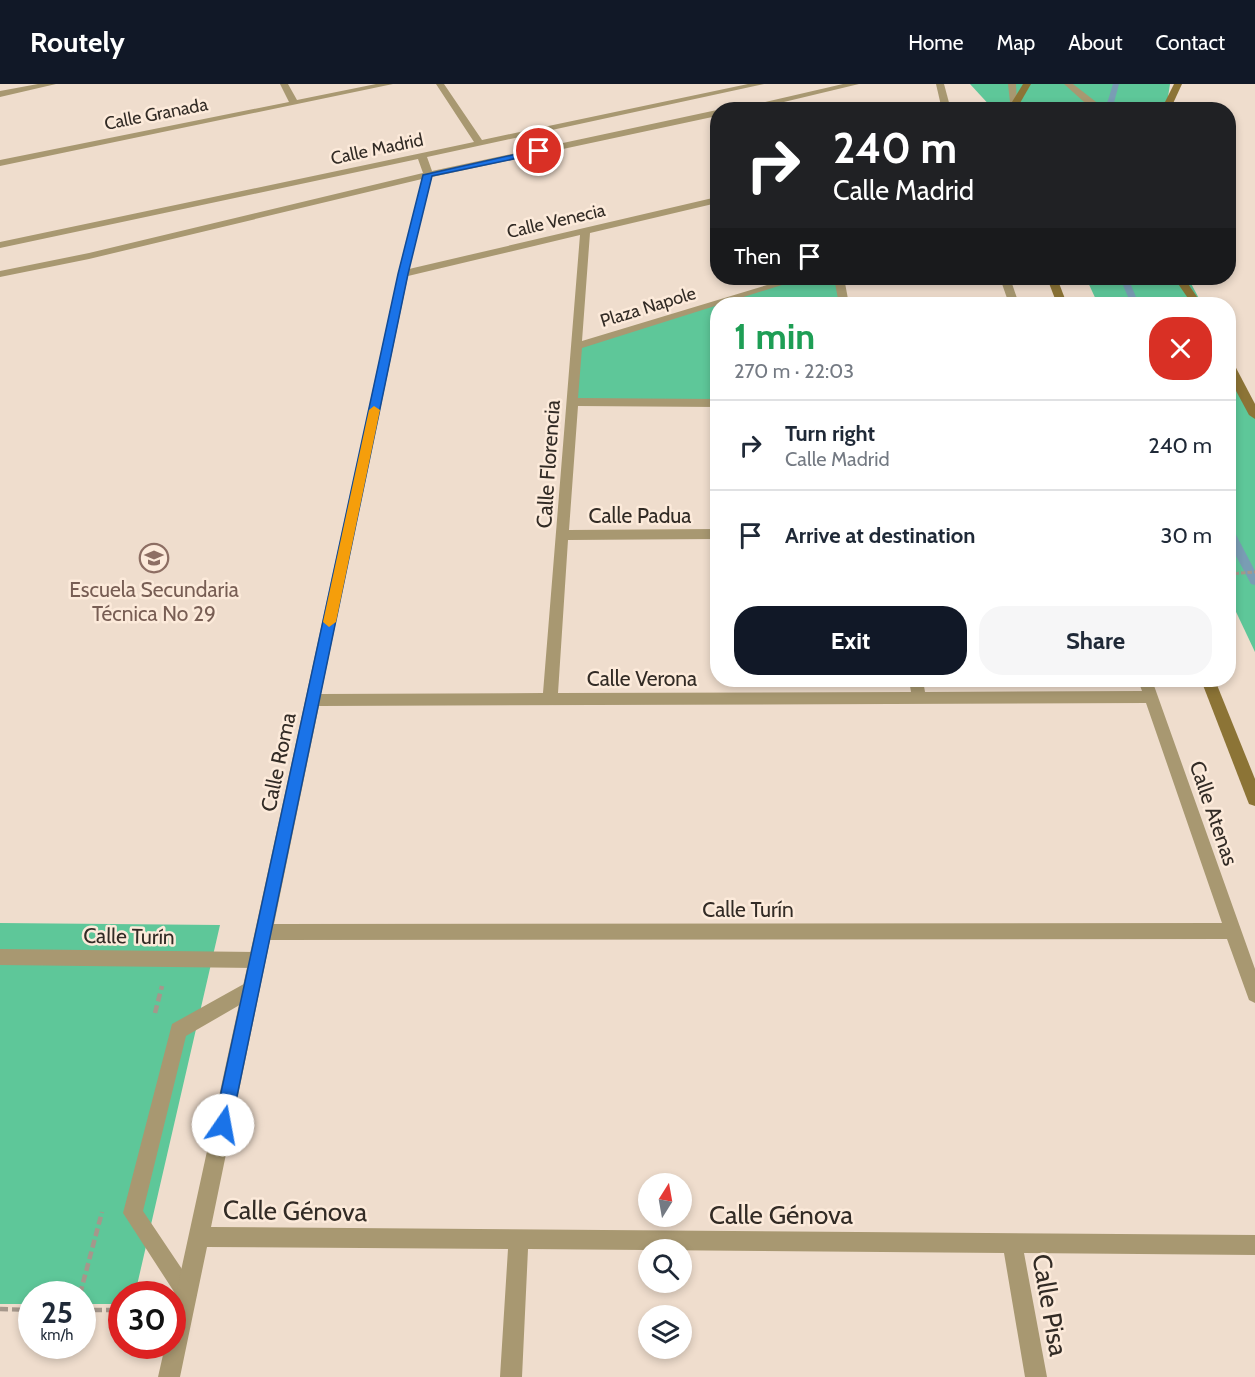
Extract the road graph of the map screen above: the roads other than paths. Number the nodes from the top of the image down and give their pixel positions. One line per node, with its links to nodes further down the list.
1 (52, 84): 12 (street)
2 (284, 84): 19 (street)
3 (389, 84): 19 (street, Calle Granada)
4 (440, 84): 21 (street)
5 (760, 84): 21 (street, Calle Madrid)
6 (855, 84): 13 (street)
7 (940, 84): 14 (street)
8 (1012, 84): 15 (street)
9 (1027, 84): 16 (main road)
10 (1068, 84): 17 (street)
11 (1178, 84): 18 (main road)
12 (0, 94)
13 (772, 102)
14 (945, 102)
15 (1012, 102)
16 (1015, 102)
17 (1091, 102)
18 (1170, 102)
19 (294, 103): 23 (street, Calle Granada)
20 (710, 115): 24 (street, Calle Madrid)
21 (480, 144): 22 (street, Calle Madrid)
22 (422, 156): 24 (street); 27 (street, Calle Madrid)
23 (0, 163)
24 (428, 175): 28 (street, Calle Madrid); 29 (street, Calle Roma)
25 (710, 202): 26 (street, Calle Venecia)
26 (585, 231): 29 (street, Calle Venecia); 33 (street, Calle Florencia)
27 (0, 245)
28 (0, 274)
29 (403, 274): 46 (street, Calle Roma)
30 (776, 285): 31 (street, Plaza Napole)
31 (737, 297)
32 (710, 305): 33 (street, Plaza Napole)
33 (577, 346): 35 (street, Calle Florencia)
34 (1236, 379): 37 (main road)
35 (573, 402): 36 (street); 39 (street, Calle Florencia)
36 (710, 403)
37 (1255, 416)
38 (710, 534): 39 (street, Calle Padua)
39 (563, 535): 45 (street, Calle Florencia)
40 (917, 687): 44 (street)
41 (1147, 687): 43 (street, Calle Atenas)
42 (1211, 687): 47 (main road)
43 (1151, 697): 44 (street, Calle Verona); 48 (street, Calle Atenas)
44 (919, 698): 45 (street, Calle Verona)
45 (550, 699): 46 (street, Calle Verona)
46 (313, 700): 49 (street, Calle Roma)
47 (1255, 799)
48 (1233, 931): 49 (street, Calle Turín); 53 (street, Calle Atenas)
49 (263, 932): 51 (street, Calle Roma)
50 (0, 957): 51 (street, Calle Turín)
51 (257, 960): 52 (street, Calle Roma)
52 (251, 989): 54 (street, Calle Roma); 58 (street)
53 (1255, 994)
54 (199, 1238): 55 (street, Calle Génova); 58 (street, Calle Roma)
55 (519, 1240): 56 (street, Calle Génova); 60 (street)
56 (1012, 1243): 57 (street, Calle Génova); 61 (street, Calle Pisa)
57 (1255, 1245)
58 (187, 1294): 59 (street, Calle Roma)
59 (169, 1377)
60 (511, 1377)
61 (1036, 1377)

